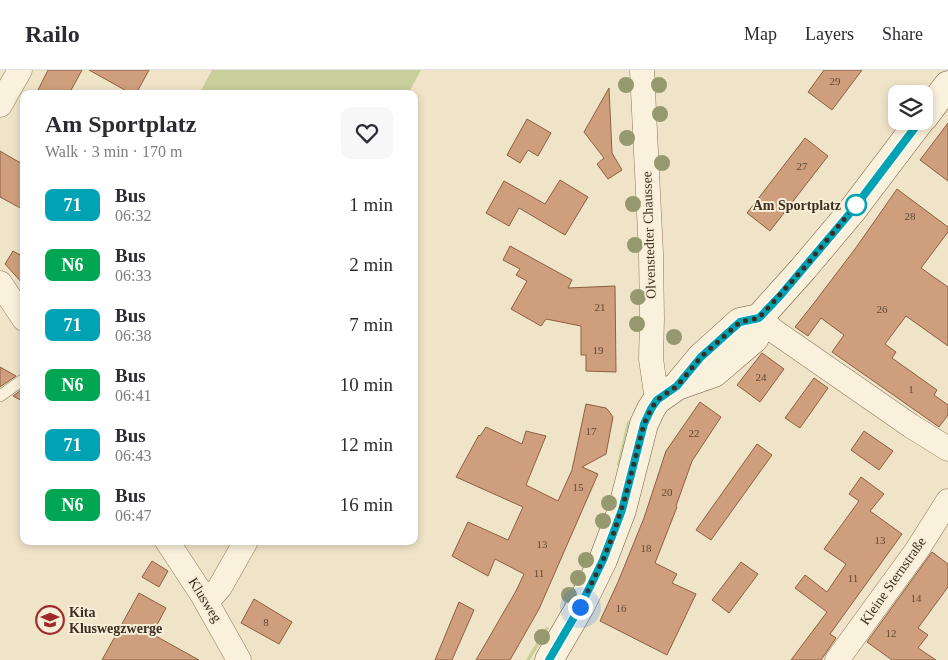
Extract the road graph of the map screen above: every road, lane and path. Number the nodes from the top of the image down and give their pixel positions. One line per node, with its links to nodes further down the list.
1 (20, 70): 4 (street)
2 (642, 70): 11 (street, Olvenstedter Chaussee)
3 (948, 85): 5 (main road)
4 (0, 105)
5 (933, 105)
6 (913, 130): 9 (main road)
7 (0, 283): 8 (street)
8 (20, 313)
9 (759, 318): 11 (main road); 13 (street)
10 (20, 382): 12 (lane)
11 (667, 393): 19 (main road)
12 (0, 396)
13 (948, 449)
14 (948, 501): 20 (street, Kleine Sternstraße)
15 (170, 545): 17 (street, Klusweg)
16 (244, 545): 17 (street)
17 (207, 602): 18 (street, Klusweg)
18 (240, 660)
19 (549, 660)
20 (836, 660)

